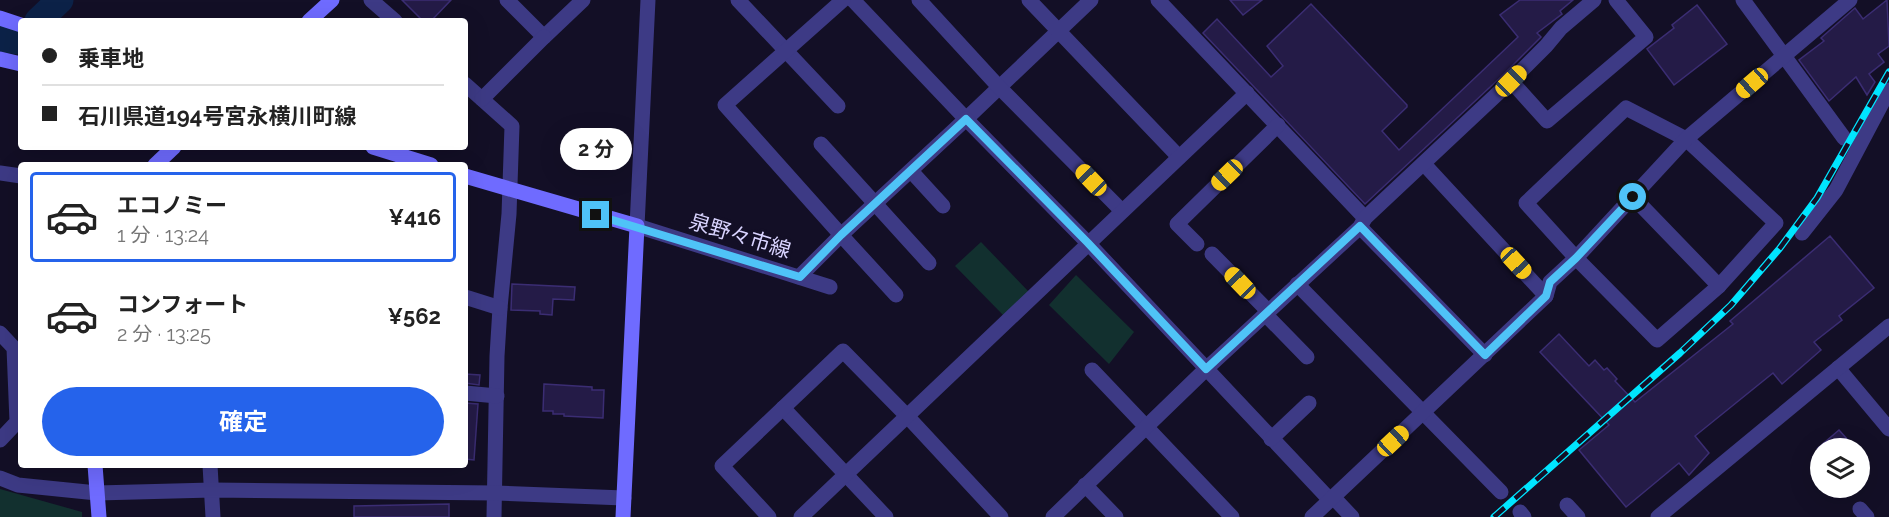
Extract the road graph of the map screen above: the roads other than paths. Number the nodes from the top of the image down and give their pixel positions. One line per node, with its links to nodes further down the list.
1 (332, 0): 18 (main road)
2 (371, 0): 19 (street)
3 (507, 0): 22 (street)
4 (583, 0): 22 (street)
5 (648, 0): 55 (street)
6 (738, 0): 23 (street)
7 (843, 0): 23 (street)
8 (853, 0): 34 (street)
9 (919, 0): 29 (street)
10 (1029, 0): 21 (street)
11 (1090, 0): 21 (street)
12 (1158, 0): 31 (street)
13 (1594, 0): 27 (street)
14 (1616, 0): 27 (street)
15 (1743, 0): 24 (street)
16 (1850, 0): 24 (street)
17 (0, 18): 20 (main road)
18 (312, 18)
19 (392, 18)
20 (18, 24)
21 (1058, 31): 29 (street); 41 (street)
22 (544, 37): 32 (street)
23 (787, 50): 33 (street); 57 (street)
24 (1784, 55): 36 (street); 37 (street)
25 (0, 59): 26 (main road)
26 (18, 63)
27 (1511, 81): 44 (street)
28 (468, 87): 32 (street)
29 (999, 87): 34 (street); 53 (street)
30 (1889, 90): 56 (street)
31 (1247, 93): 35 (street); 41 (street)
32 (482, 99): 49 (street)
33 (838, 106)
34 (966, 119): 45 (street); 58 (street)
35 (1278, 125): 54 (street); 59 (street)
36 (1844, 138)
37 (1686, 139): 50 (street); 61 (street); 65 (street)
38 (821, 144): 51 (street)
39 (171, 150): 42 (main road)
40 (383, 150): 43 (main road)
41 (1179, 157): 53 (street)
42 (158, 162)
43 (421, 162)
44 (1424, 165): 54 (street); 68 (street)
45 (910, 171): 51 (street); 52 (street)
46 (0, 173): 47 (street)
47 (18, 176)
48 (468, 177): 49 (main road)
49 (509, 189): 55 (main road); 70 (street)
50 (1633, 197): 61 (street); 65 (street)
51 (876, 203): 57 (street); 62 (street)
52 (944, 206)
53 (1122, 211): 58 (street)
54 (1363, 222): 64 (street); 74 (street)
55 (637, 226): 63 (street, 泉野々市線); 98 (main road)
56 (1802, 233)
57 (841, 235): 63 (street); 67 (street)
58 (1088, 243): 77 (street); 84 (street)
59 (1197, 244)
60 (1212, 254): 71 (street)
61 (1576, 258): 65 (street); 68 (street)
62 (929, 263)
63 (800, 277): 66 (street, 泉野々市線)
64 (1297, 284): 71 (street); 83 (street)
65 (1719, 286)
66 (830, 287)
67 (896, 295)
68 (1546, 296): 74 (street)
69 (468, 298): 70 (street)
70 (500, 308): 80 (street)
71 (1266, 313): 75 (street); 77 (street)
72 (1889, 326): 76 (street)
73 (0, 333): 88 (street)
74 (1485, 355): 83 (street)
75 (1306, 357)
76 (1839, 368): 86 (street); 113 (street)
77 (1206, 369): 85 (street); 87 (street)
78 (1092, 370): 85 (street)
79 (468, 393): 80 (street)
80 (497, 396): 97 (street)
81 (1309, 403): 87 (street)
82 (783, 408): 84 (street); 91 (street); 104 (street)
83 (1423, 413): 95 (street); 99 (street)
84 (908, 417): 91 (street); 107 (street)
85 (1146, 427): 93 (street); 110 (street)
86 (1889, 429)
87 (1271, 439): 99 (street)
88 (0, 440)
89 (94, 468): 96 (main road)
90 (210, 468): 94 (street)
91 (846, 475): 105 (street); 106 (street)
92 (0, 478): 96 (street)
93 (1085, 485): 108 (street); 109 (street)
94 (212, 490): 96 (street); 97 (street); 101 (street)
95 (1501, 492)
96 (98, 493): 100 (main road)
97 (496, 493): 98 (street); 102 (street)
98 (624, 498): 103 (main road)
99 (1331, 499): 111 (street); 112 (street)
100 (99, 517)
101 (213, 517)
102 (494, 517)
103 (623, 517)
104 (769, 517)
105 (801, 517)
106 (886, 517)
107 (1001, 517)
108 (1053, 517)
109 (1116, 517)
110 (1232, 517)
111 (1312, 517)
112 (1352, 517)
113 (1658, 517)

